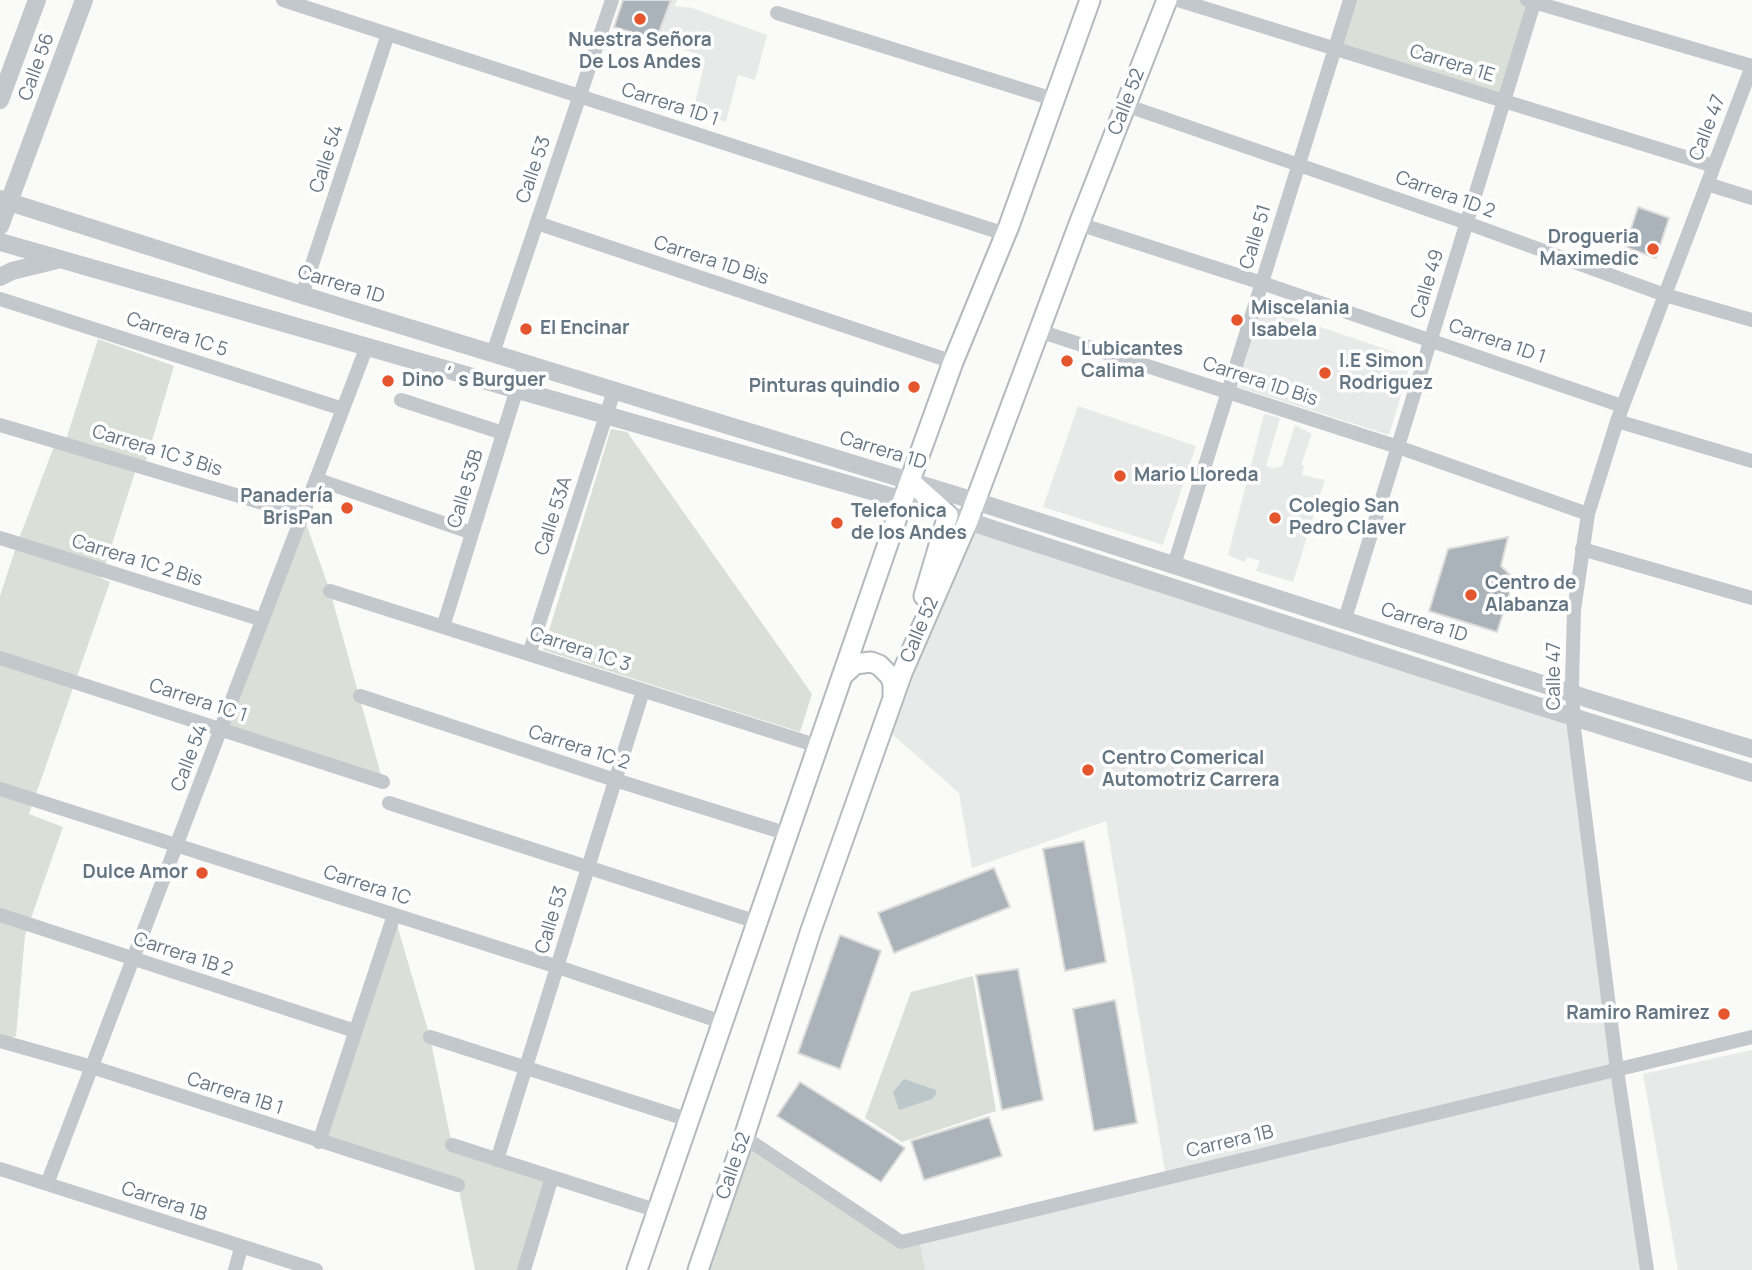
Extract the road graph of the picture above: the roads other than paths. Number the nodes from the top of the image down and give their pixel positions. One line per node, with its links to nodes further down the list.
1 (37, 0): 14 (street, Calle 56)
2 (83, 0): 25 (street, Calle 56)
3 (283, 0): 11 (street, Carrera 1D 1)
4 (612, 0): 16 (street, Calle 53)
5 (1090, 0): 17 (main road)
6 (1167, 0): 20 (main road, Calle 52)
7 (1178, 0): 12 (street, Carrera 1E)
8 (1350, 0): 12 (street, Calle 51)
9 (1532, 1): 13 (street); 19 (street, Calle 49)
10 (777, 13): 17 (street)
11 (388, 34): 16 (street, Carrera 1D 1); 35 (street, Calle 54)
12 (1335, 48): 19 (street, Carrera 1E); 21 (street, Calle 51)
13 (1752, 66): 15 (street, Calle 47)
14 (4, 79): 18 (street, Calle 56)
15 (1749, 83): 22 (street, Calle 47)
16 (580, 96): 26 (street, Calle 53); 30 (street, Carrera 1D 1)
17 (1053, 99): 30 (main road)
18 (0, 100)
19 (1504, 100): 22 (street, Carrera 1E); 27 (street, Calle 49)
20 (1125, 105): 21 (street, Carrera 1D 2); 28 (main road, Calle 52)
21 (1299, 164): 27 (street, Carrera 1D 2); 34 (street, Calle 51)
22 (1714, 166): 23 (street, Calle 47)
23 (1707, 184): 24 (street); 36 (street, Calle 47)
24 (1752, 198)
25 (5, 201): 29 (street, Calle 56); 35 (street, Carrera 1D)
26 (537, 223): 42 (street, Calle 53); 43 (street, Carrera 1D Bis)
27 (1467, 223): 36 (street, Carrera 1D 2); 40 (street, Calle 49)
28 (1079, 224): 34 (street, Carrera 1D 1); 39 (main road, Calle 52)
29 (0, 226)
30 (1005, 234): 43 (main road)
31 (0, 242): 32 (street)
32 (60, 259): 33 (street); 41 (street)
33 (0, 277)
34 (1262, 283): 40 (street, Carrera 1D 1); 47 (street, Calle 51)
35 (302, 295): 42 (street, Carrera 1D)
36 (1665, 295): 38 (street, Carrera 1D 2); 49 (street, Calle 47)
37 (0, 299): 50 (street, Carrera 1C 5)
38 (1752, 320)
39 (1039, 331): 47 (street, Carrera 1D Bis); 60 (main road, Calle 52)
40 (1431, 340): 49 (street, Carrera 1D 1); 55 (street, Calle 49)
41 (367, 346): 45 (street); 50 (street, Calle 54)
42 (493, 353): 44 (street, Carrera 1D)
43 (953, 362): 58 (main road)
44 (525, 363): 45 (street, Calle 53B); 46 (street, Carrera 1D)
45 (517, 390): 51 (street); 54 (street, Calle 53B)
46 (614, 391): 51 (street, Calle 53A); 58 (street, Carrera 1D)
47 (1228, 392): 55 (street, Carrera 1D Bis); 68 (street, Calle 51)
48 (401, 400): 54 (street)
49 (1622, 405): 52 (street, Calle 47)
50 (343, 409): 57 (street, Calle 54)
51 (607, 415): 59 (street); 74 (street, Calle 53A)
52 (1616, 421): 56 (street); 62 (street, Calle 47)
53 (0, 425): 63 (street, Carrera 1C 3 Bis)
54 (503, 433): 65 (street, Calle 53B)
55 (1398, 447): 62 (street, Carrera 1D Bis); 71 (street, Calle 49)
56 (1752, 461)
57 (316, 479): 63 (street, Calle 54); 65 (street)
58 (910, 481): 59 (main road); 60 (street, Carrera 1D); 61 (main road)
59 (903, 500): 61 (street); 77 (main road)
60 (975, 501): 64 (main road, Calle 52); 68 (street, Carrera 1D)
61 (948, 514): 64 (street); 76 (main road)
62 (1588, 514): 67 (street, Calle 47)
63 (303, 515): 72 (street, Calle 54)
64 (968, 520): 76 (main road, Calle 52); 82 (street)
65 (472, 533): 73 (street, Calle 53B)
66 (0, 538): 72 (street, Carrera 1C 2 Bis)
67 (1581, 549): 70 (street); 79 (street, Calle 47)
68 (1174, 565): 71 (street, Carrera 1D)
69 (330, 591): 73 (street, Carrera 1C 3)
70 (1752, 598)
71 (1345, 619): 79 (street, Carrera 1D)
72 (263, 621): 83 (street, Calle 54)
73 (443, 626): 74 (street, Carrera 1C 3)
74 (529, 654): 78 (street, Carrera 1C 3)
75 (0, 658): 83 (street, Carrera 1C 1)
76 (902, 673): 81 (main road, Calle 52)
77 (839, 682): 81 (main road); 84 (main road)
78 (643, 691): 84 (street, Carrera 1C 3); 87 (street, Calle 53)
79 (1572, 694): 82 (street, Calle 47); 85 (street, Carrera 1D)
80 (360, 696): 87 (street, Carrera 1C 2)
81 (892, 699): 108 (main road, Calle 52)
82 (1574, 718): 86 (street); 106 (street, Calle 47)
83 (222, 729): 88 (street, Carrera 1C 1); 92 (street, Calle 54)
84 (818, 746): 91 (main road)
85 (1752, 749)
86 (1752, 773)
87 (615, 780): 91 (street, Carrera 1C 2); 93 (street, Calle 53)
88 (383, 782)
89 (0, 789): 92 (street, Carrera 1C)
90 (388, 803): 93 (street)
91 (788, 834): 96 (main road)
92 (177, 844): 95 (street, Carrera 1C); 97 (street, Calle 54)
93 (588, 867): 96 (street); 98 (street, Calle 53)
94 (0, 915): 97 (street, Carrera 1B 2)
95 (394, 915): 98 (street, Carrera 1C); 100 (street)
96 (757, 922): 99 (main road)
97 (133, 960): 100 (street, Carrera 1B 2); 104 (street, Calle 54)
98 (558, 967): 99 (street, Carrera 1C); 105 (street, Calle 53)
99 (722, 1022): 107 (main road)
100 (355, 1031): 109 (street)
101 (430, 1037): 105 (street)
102 (1752, 1037): 106 (street, Carrera 1B)
103 (0, 1041): 104 (street, Carrera 1B 1)
104 (92, 1068): 109 (street, Carrera 1B 1); 114 (street, Calle 54)
105 (526, 1068): 107 (street); 111 (street, Calle 53)
106 (1616, 1070): 108 (street, Carrera 1B); 123 (street, Calle 47)
107 (689, 1120): 116 (main road)
108 (744, 1137): 122 (main road, Calle 52)
109 (320, 1142): 115 (street, Carrera 1B 1)
110 (452, 1145): 111 (street)
111 (497, 1160): 113 (street)
112 (0, 1169): 114 (street, Carrera 1B)
113 (552, 1177): 116 (street); 120 (street)
114 (47, 1184): 117 (street, Carrera 1B)
115 (458, 1185)
116 (658, 1211): 121 (main road)
117 (241, 1248): 118 (street); 119 (street, Carrera 1B)
118 (235, 1270)
119 (316, 1270)
120 (524, 1270)
121 (638, 1270)
122 (698, 1270)
123 (1647, 1270)

